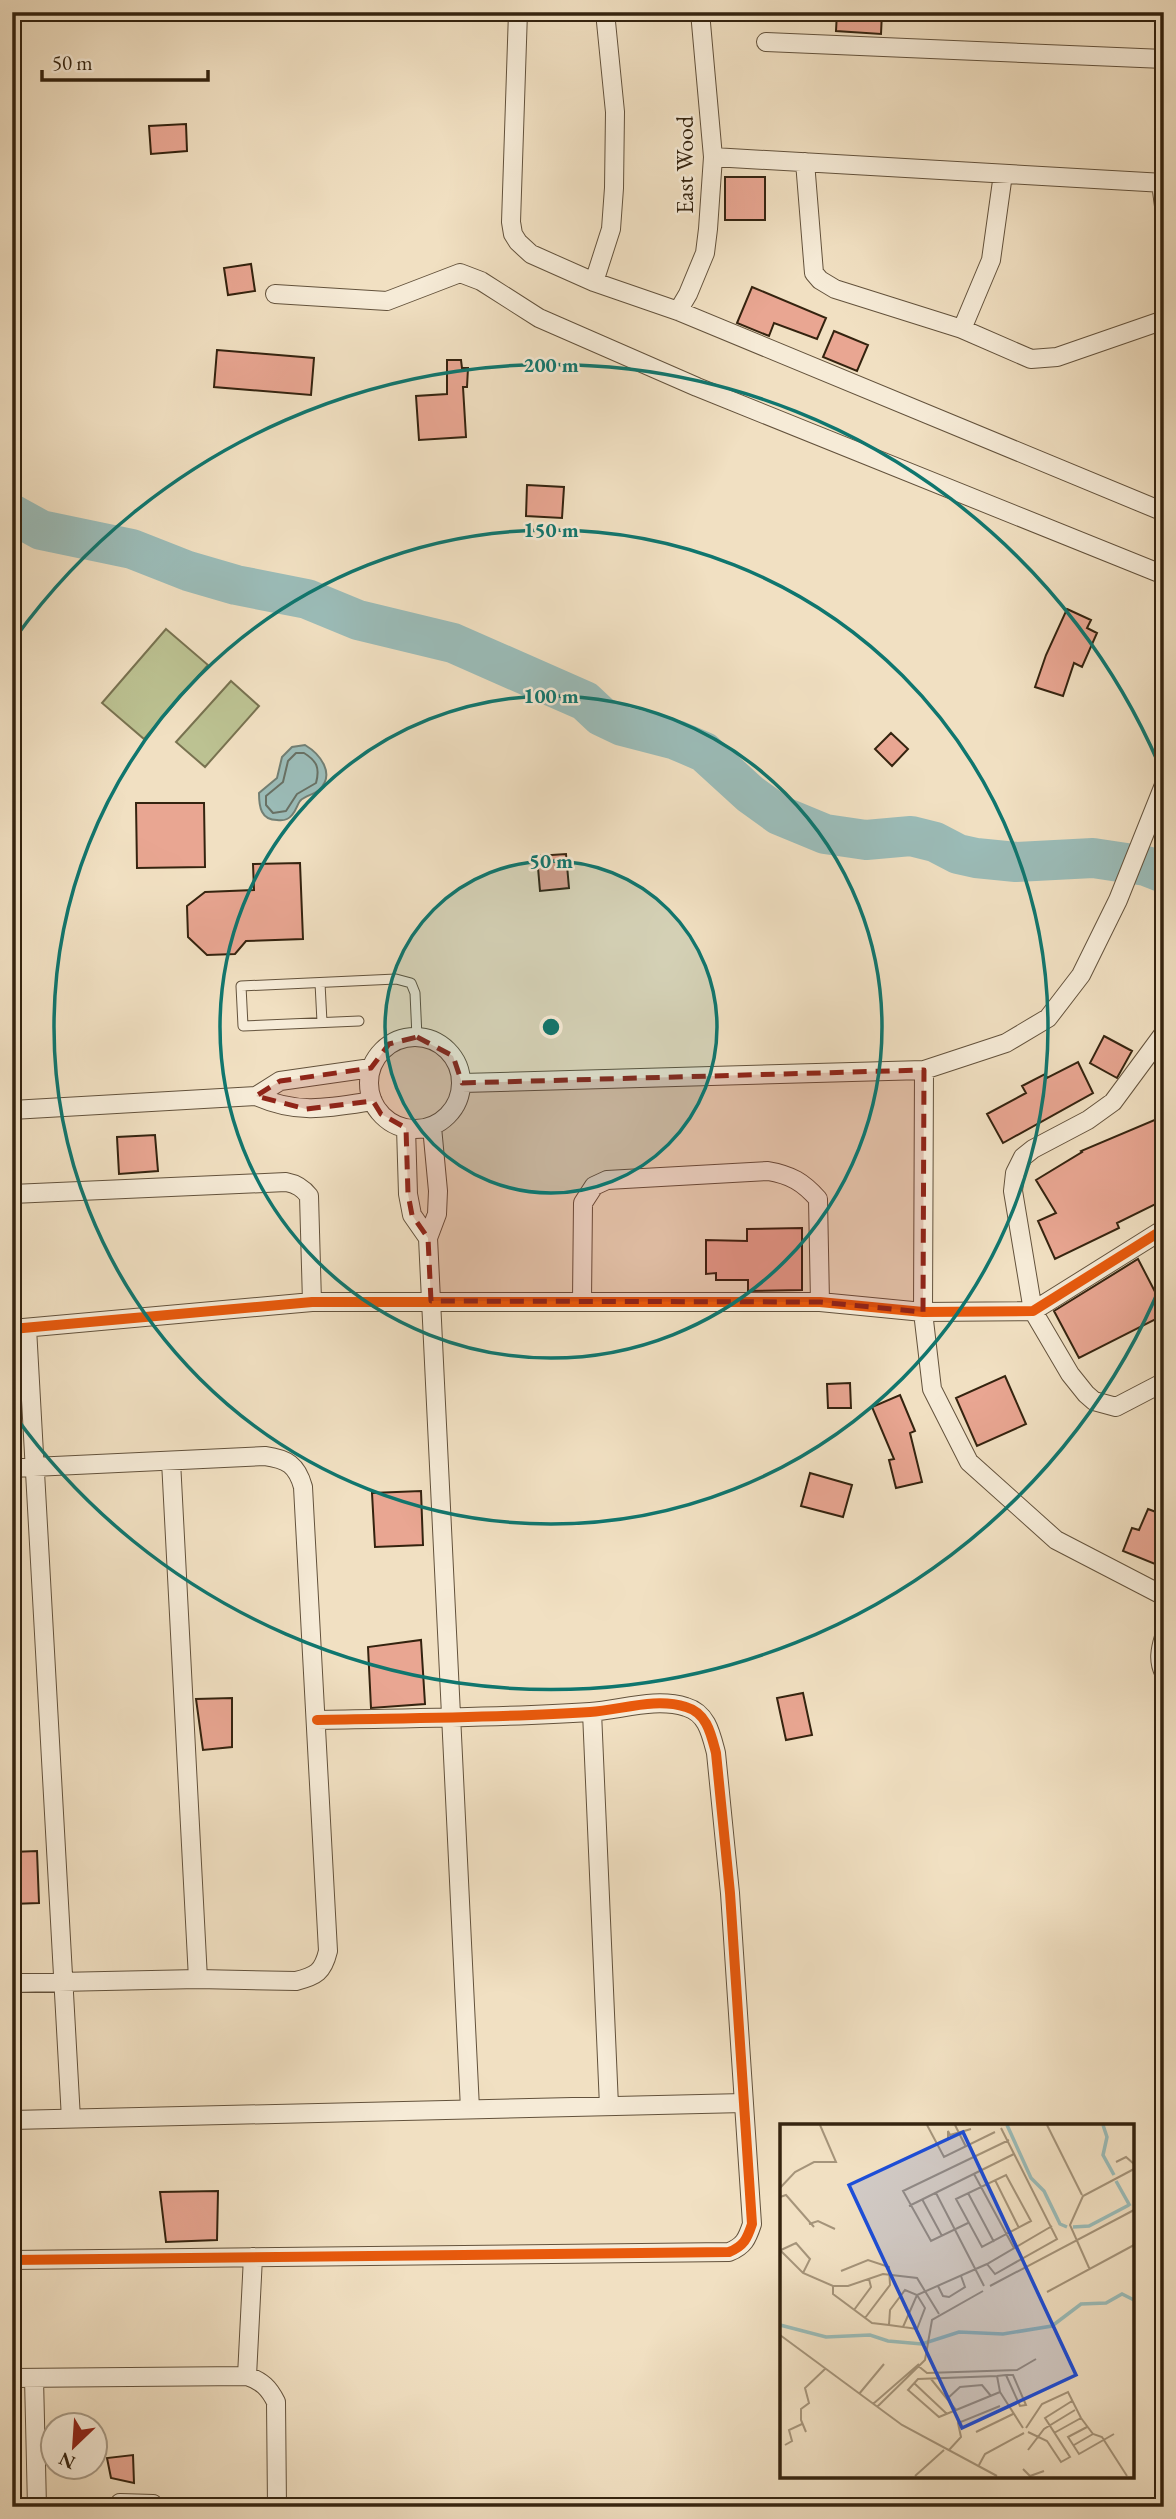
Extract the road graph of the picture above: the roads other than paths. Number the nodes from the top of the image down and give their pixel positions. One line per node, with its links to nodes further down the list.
1 (518, 12): 11 (street)
2 (605, 12): 11 (street)
3 (700, 12): 6 (street, East Wood)
4 (766, 42): 5 (street)
5 (1164, 60)
6 (713, 157): 7 (street); 13 (street, East Wood)
7 (806, 162): 8 (street); 15 (street)
8 (1003, 174): 9 (street); 15 (street)
9 (1162, 183): 10 (street)
10 (1164, 206)
11 (594, 282): 13 (street)
12 (275, 294): 17 (street)
13 (678, 311): 16 (street)
14 (1164, 320): 15 (street)
15 (962, 329)
16 (1164, 512)
17 (1164, 575)
18 (1162, 788): 25 (street)
19 (320, 983): 21 (lane); 21 (lane); 23 (lane)
20 (359, 1021): 21 (lane)
21 (322, 1022)
22 (1164, 1033): 39 (street)
23 (417, 1037): 24 (street); 26 (street)
24 (371, 1068): 27 (street); 28 (street)
25 (924, 1070): 26 (street); 40 (street)
26 (462, 1083): 30 (street)
27 (256, 1096): 28 (street); 29 (street)
28 (373, 1101): 31 (street)
29 (12, 1110)
30 (432, 1127): 31 (street); 34 (street)
31 (406, 1128): 34 (street)
32 (12, 1194): 37 (street)
33 (1164, 1230): 39 (street)
34 (428, 1238): 36 (street)
35 (582, 1300): 36 (street); 38 (street); 38 (street)
36 (431, 1301): 37 (street); 50 (street)
37 (312, 1302): 41 (street)
38 (820, 1302): 40 (street)
39 (1033, 1311): 40 (street); 42 (street)
40 (923, 1312): 46 (street)
41 (20, 1329): 44 (street)
42 (1164, 1382)
43 (171, 1461): 44 (street); 51 (street); 52 (street)
44 (35, 1466): 45 (street); 53 (street)
45 (12, 1468)
46 (1164, 1596)
47 (1164, 1637): 48 (street)
48 (1164, 1673)
49 (592, 1712): 50 (street); 55 (street); 56 (street)
50 (450, 1717): 51 (street); 57 (street)
51 (317, 1720): 52 (street)
52 (198, 1979): 53 (street)
53 (63, 1981): 54 (street); 58 (street)
54 (12, 1983)
55 (744, 2103): 56 (street); 60 (street)
56 (609, 2106): 57 (street)
57 (470, 2109): 58 (street)
58 (71, 2119): 59 (street)
59 (12, 2120)
60 (253, 2257): 61 (street); 62 (street)
61 (12, 2260)
62 (247, 2376): 64 (street); 68 (street)
63 (12, 2378): 64 (street)
64 (34, 2378): 65 (street)
65 (37, 2507)
66 (118, 2507): 67 (street)
67 (155, 2507)
68 (277, 2507)

